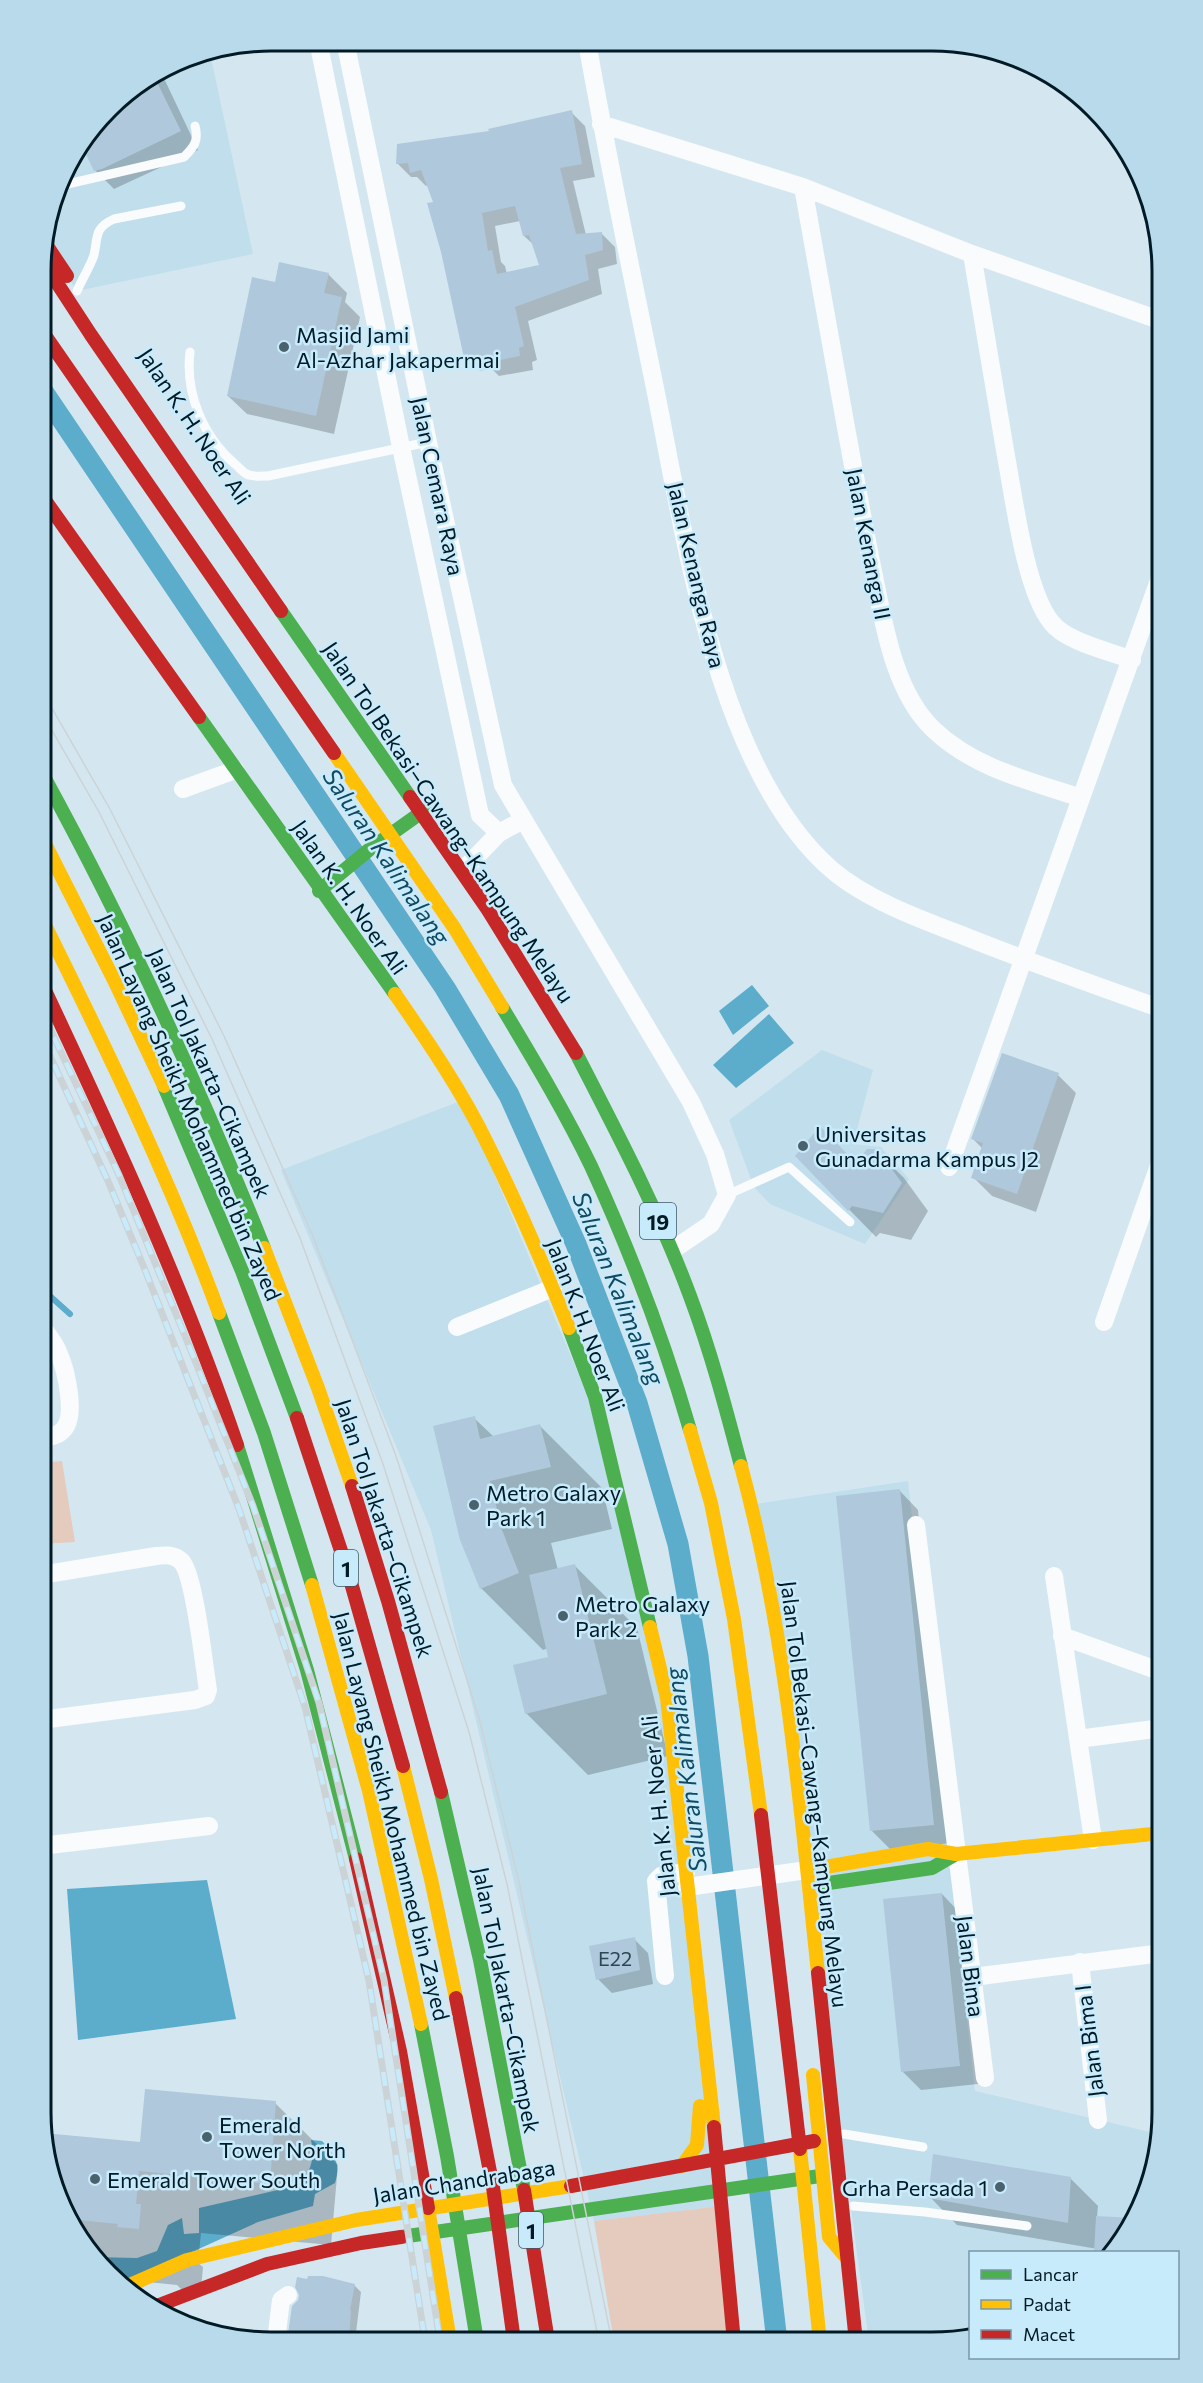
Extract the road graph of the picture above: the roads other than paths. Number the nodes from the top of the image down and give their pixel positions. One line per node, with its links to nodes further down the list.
1 (320, 51): 17 (street, Jalan Cemara Raya)
2 (347, 51): 16 (street, Jalan Cemara Raya)
3 (589, 51): 4 (street, Jalan Kenanga Raya)
4 (601, 124): 7 (street); 32 (street, Jalan Kenanga Raya)
5 (195, 126): 6 (lane)
6 (70, 184)
7 (802, 187): 10 (street); 24 (street, Jalan Kenanga II)
8 (181, 206): 12 (lane)
9 (52, 253): 12 (main road, Jalan K. H. Noer Ali)
10 (972, 254): 13 (street); 20 (street)
11 (51, 274): 90 (main road, Jalan Tol Bekasi–Cawang–Kampung Melayu / 19)
12 (77, 291): 25 (main road, Jalan K. H. Noer Ali)
13 (1152, 317)
14 (51, 344): 89 (main road, 19)
15 (190, 352): 17 (lane)
16 (428, 442): 17 (lane); 26 (street, Jalan Cemara Raya)
17 (401, 447): 27 (street, Jalan Cemara Raya)
18 (51, 509): 21 (main road, Jalan K. H. Noer Ali)
19 (1152, 601): 20 (street)
20 (1132, 660): 24 (street)
21 (235, 770): 22 (street); 30 (main road, Jalan K. H. Noer Ali)
22 (183, 789)
23 (51, 790): 87 (main road, Jalan Tol Jakarta–Cikampek / 1)
24 (1081, 798): 32 (street)
25 (429, 807): 29 (main road, Jalan K. H. Noer Ali); 30 (main road)
26 (523, 820): 27 (street); 37 (street, Jalan Cemara Raya)
27 (499, 833): 29 (street)
28 (51, 855): 86 (main road, Jalan Layang Sheikh Mohammed bin Zayed / 1)
29 (468, 865): 39 (main road, Jalan K. H. Noer Ali)
30 (319, 891): 40 (main road, Jalan K. H. Noer Ali)
31 (51, 937): 85 (main road, Jalan Layang Sheikh Mohammed bin Zayed / 1)
32 (1024, 960): 34 (street, Jalan Kenanga Raya); 35 (street)
33 (51, 1004): 84 (main road)
34 (1152, 1005)
35 (949, 1167)
36 (1152, 1185): 41 (street)
37 (727, 1195): 38 (lane); 39 (street)
38 (850, 1222)
39 (677, 1247): 58 (main road, Jalan K. H. Noer Ali)
40 (553, 1288): 42 (street); 59 (main road, Jalan K. H. Noer Ali)
41 (1104, 1322)
42 (457, 1327)
43 (51, 1339): 44 (street)
44 (51, 1435)
45 (916, 1525): 57 (street, Jalan Bima)
46 (51, 1573): 50 (street)
47 (1054, 1576): 48 (street)
48 (1062, 1636): 49 (street); 52 (street)
49 (1152, 1668)
50 (51, 1719)
51 (1152, 1729): 52 (street)
52 (1078, 1739): 55 (street)
53 (209, 1826): 56 (street)
54 (1152, 1834): 55 (main road)
55 (1093, 1840): 57 (main road)
56 (51, 1845)
57 (956, 1854): 58 (main road); 58 (main road); 63 (street, Jalan Bima)
58 (814, 1877): 59 (street); 64 (main road, Jalan K. H. Noer Ali)
59 (692, 1881): 62 (street); 67 (main road, Jalan K. H. Noer Ali)
60 (1152, 1954): 61 (street)
61 (1080, 1962): 63 (street); 69 (street, Jalan Bima I)
62 (666, 1976)
63 (974, 1977): 68 (street, Jalan Bima)
64 (828, 1991): 65 (main road); 70 (main road, Jalan K. H. Noer Ali)
65 (811, 2036)
66 (812, 2059): 71 (main road)
67 (709, 2072): 73 (main road, Jalan K. H. Noer Ali); 74 (main road)
68 (986, 2078)
69 (1098, 2120)
70 (844, 2134): 72 (lane); 77 (main road, Jalan K. H. Noer Ali)
71 (818, 2140): 73 (main road, Jalan Chandrabaga); 75 (main road)
72 (923, 2147)
73 (717, 2157): 74 (main road, Jalan Chandrabaga); 76 (main road, Jalan K. H. Noer Ali)
74 (682, 2166): 80 (main road, Jalan Chandrabaga)
75 (822, 2175): 76 (main road, Jalan Chandrabaga); 79 (main road)
76 (720, 2191): 82 (main road, Jalan Chandrabaga); 88 (main road, Jalan K. H. Noer Ali)
77 (853, 2206): 78 (lane); 79 (main road, Jalan K. H. Noer Ali)
78 (1027, 2226)
79 (861, 2278): 91 (main road, Jalan K. H. Noer Ali)
80 (134, 2283)
81 (288, 2295): 83 (street)
82 (164, 2303)
83 (276, 2332)
84 (449, 2332)
85 (476, 2332)
86 (513, 2332)
87 (547, 2332)
88 (733, 2332)
89 (819, 2332)
90 (855, 2332)
91 (868, 2332)

